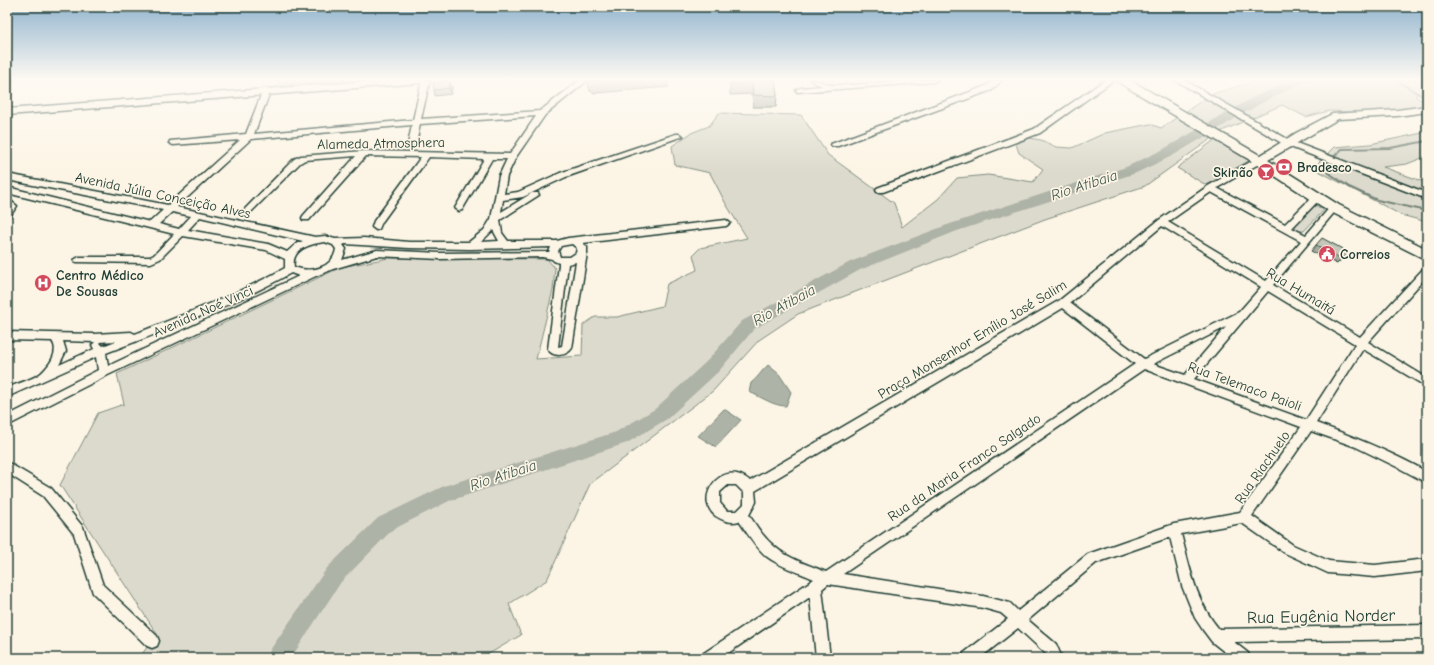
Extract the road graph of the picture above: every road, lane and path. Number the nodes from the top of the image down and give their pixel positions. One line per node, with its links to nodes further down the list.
1 (20, 111): 10 (main road)
2 (259, 111): 13 (street)
3 (419, 111): 12 (street)
4 (545, 111): 11 (street)
5 (926, 111): 18 (street)
6 (1066, 111): 28 (street)
7 (1176, 111): 23 (main road)
8 (1232, 111): 16 (street)
9 (1410, 111): 16 (street)
10 (7, 112)
11 (542, 113): 12 (street); 22 (street)
12 (417, 122): 13 (street); 17 (street)
13 (249, 136): 15 (street); 35 (street)
14 (679, 136): 24 (street)
15 (173, 143)
16 (1288, 143): 23 (street); 29 (street)
17 (412, 144)
18 (835, 144)
19 (364, 153): 20 (street, Alameda Atmosphera); 36 (street, Alameda Atmosphera); 39 (street)
20 (426, 154): 21 (street, Alameda Atmosphera); 44 (street)
21 (490, 156): 22 (street, Alameda Atmosphera); 33 (street)
22 (512, 157): 30 (street)
23 (1259, 160): 26 (street, Praça Monsenhor Emílio José Salim); 31 (main road)
24 (573, 172): 30 (street); 40 (street)
25 (7, 177): 35 (street, Avenida Júlia Conceição Alves)
26 (1211, 188): 41 (street, Praça Monsenhor Emílio José Salim); 45 (street)
27 (7, 190): 43 (street, Avenida Júlia Conceição Alves)
28 (880, 190)
29 (1427, 196)
30 (500, 197): 40 (street)
31 (1317, 197): 34 (main road); 45 (street)
32 (7, 201): 37 (street)
33 (459, 208)
34 (1334, 208): 49 (street); 56 (main road)
35 (168, 209): 38 (street, Avenida Júlia Conceição Alves); 43 (street)
36 (248, 210)
37 (7, 214)
38 (198, 214): 46 (street); 48 (street, Avenida Júlia Conceição Alves)
39 (306, 218)
40 (495, 219): 52 (street); 54 (street)
41 (1162, 222): 64 (street, Rua Humaitá); 65 (street, Praça Monsenhor Emílio José Salim)
42 (726, 223): 47 (street)
43 (152, 225): 46 (street, Avenida Júlia Conceição Alves)
44 (376, 227)
45 (1286, 229): 49 (street)
46 (179, 232): 57 (street, Avenida Júlia Conceição Alves); 59 (street)
47 (615, 237): 50 (street); 55 (street)
48 (314, 240): 51 (street); 57 (street)
49 (1307, 240): 64 (street)
50 (572, 241): 53 (street); 55 (street)
51 (336, 242): 54 (street); 60 (street)
52 (505, 244): 53 (street); 54 (street)
53 (558, 244): 58 (street)
54 (470, 246)
55 (582, 253): 58 (street); 58 (street)
56 (1427, 255)
57 (289, 257): 61 (street)
58 (558, 258): 60 (street)
59 (79, 260)
60 (333, 266): 63 (street)
61 (290, 269): 63 (street); 69 (street, Avenida Noé Vinci)
62 (1427, 270): 71 (street, Rua Riachuelo)
63 (313, 274): 74 (street, Avenida Noé Vinci)
64 (1267, 286): 66 (street); 71 (street, Rua Humaitá)
65 (1063, 303): 73 (street, Rua Telemaco Paioli); 83 (street, Praça Monsenhor Emílio José Salim)
66 (1244, 314): 73 (street, Rua da Maria Franco Salgado); 76 (street)
67 (7, 336): 68 (street)
68 (54, 336): 70 (street); 75 (street)
69 (139, 336): 70 (street); 72 (street, Avenida Noé Vinci)
70 (94, 338): 72 (street)
71 (1361, 343): 77 (street, Rua Humaitá); 80 (street, Rua Riachuelo)
72 (100, 351): 74 (street); 75 (street, Avenida Noé Vinci)
73 (1143, 364): 76 (street, Rua Telemaco Paioli); 88 (street, Rua da Maria Franco Salgado)
74 (104, 372): 79 (street, Avenida Noé Vinci)
75 (43, 376): 78 (street, Avenida Noé Vinci)
76 (1187, 380): 80 (street, Rua Telemaco Paioli)
77 (1427, 383)
78 (7, 393)
79 (7, 421)
80 (1309, 425): 82 (street, Rua Telemaco Paioli); 85 (street, Rua Riachuelo)
81 (7, 467): 92 (street)
82 (1427, 478)
83 (749, 488): 84 (street); 84 (street)
84 (742, 515): 88 (street)
85 (1244, 517): 86 (street, Rua Riachuelo); 87 (street)
86 (1174, 530): 89 (street, Rua Riachuelo); 91 (street)
87 (1427, 565)
88 (820, 582): 89 (street); 93 (street, Rua da Maria Franco Salgado); 94 (street)
89 (1019, 619): 95 (street, Rua Riachuelo); 96 (street)
90 (1427, 632): 91 (street, Rua Eugênia Norder)
91 (1216, 636): 97 (street)
92 (152, 641)
93 (709, 658)
94 (823, 658)
95 (969, 658)
96 (1055, 658)
97 (1243, 658)

